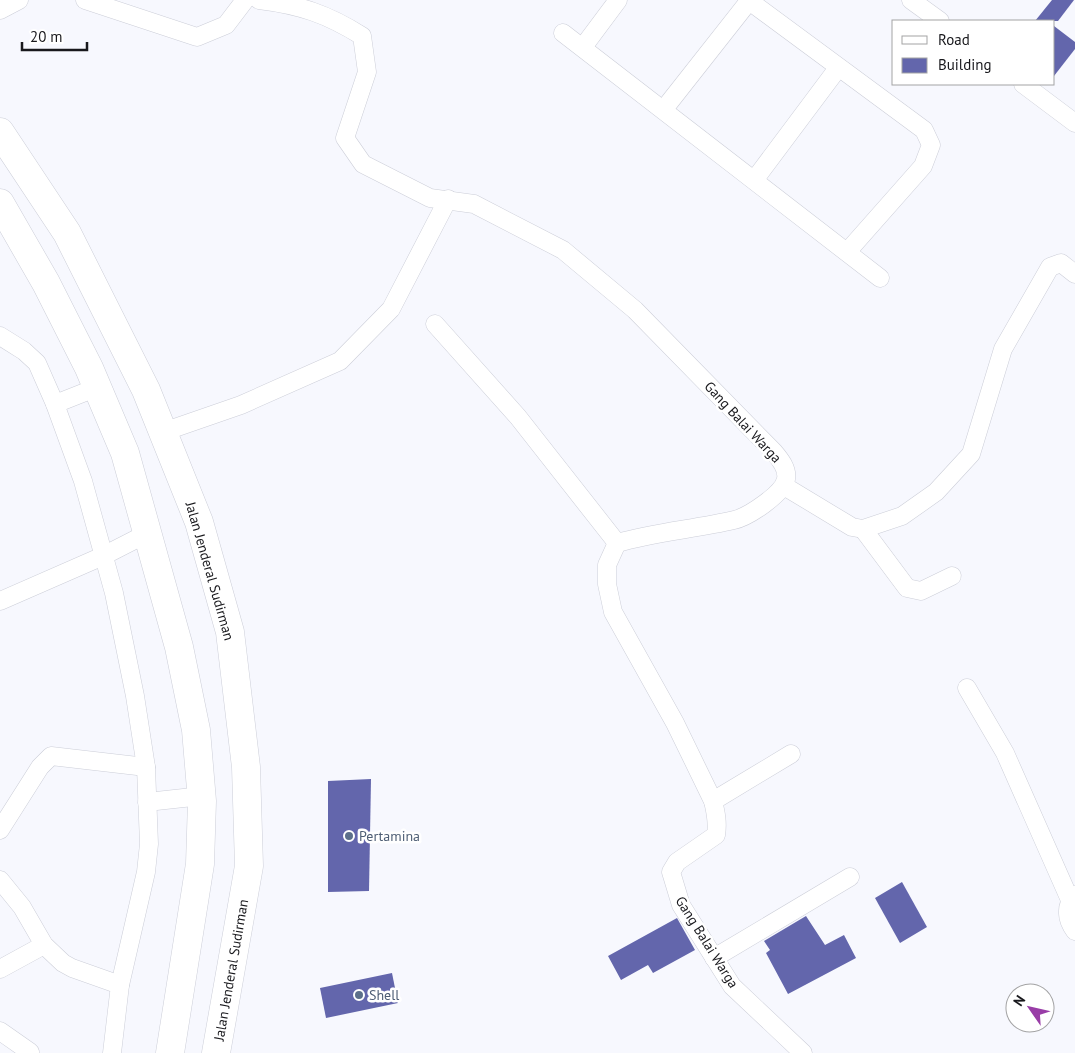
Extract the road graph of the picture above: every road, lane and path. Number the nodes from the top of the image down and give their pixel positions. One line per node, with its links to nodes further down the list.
1 (19, 0): 8 (street)
2 (85, 0): 3 (street)
3 (245, 0)
4 (258, 0): 18 (street, Gang Balai Warga)
5 (618, 0): 11 (street)
6 (748, 0): 12 (street); 14 (street)
7 (911, 0): 9 (street)
8 (0, 10)
9 (939, 20)
10 (563, 33): 11 (street)
11 (583, 46): 14 (street)
12 (838, 68): 17 (street); 20 (street)
13 (1024, 85): 15 (street)
14 (664, 109): 17 (street)
15 (1075, 123)
16 (0, 132): 27 (main road, Jalan Jenderal Sudirman)
17 (755, 179): 20 (street)
18 (448, 199): 27 (street); 28 (street, Gang Balai Warga)
19 (0, 203): 25 (main road)
20 (847, 252): 22 (street)
21 (1075, 274): 29 (street)
22 (880, 278)
23 (435, 324): 31 (street)
24 (0, 336): 26 (street)
25 (98, 387): 26 (street); 30 (main road)
26 (55, 404): 32 (street)
27 (163, 432): 54 (main road, Jalan Jenderal Sudirman)
28 (784, 486): 29 (street); 31 (street)
29 (863, 529): 33 (street)
30 (148, 533): 32 (street); 38 (main road)
31 (617, 543): 39 (street, Gang Balai Warga)
32 (104, 556): 34 (street); 37 (street)
33 (952, 576)
34 (0, 601)
35 (967, 688): 44 (street)
36 (791, 754): 39 (street)
37 (146, 767): 40 (street); 41 (street)
38 (202, 796): 40 (street); 53 (main road)
39 (713, 801): 47 (street, Gang Balai Warga)
40 (147, 802): 49 (street)
41 (0, 830)
42 (850, 877): 47 (street)
43 (0, 880): 46 (street)
44 (1072, 898): 45 (street)
45 (1075, 931)
46 (44, 945): 48 (street); 49 (street)
47 (714, 958): 55 (street, Gang Balai Warga)
48 (0, 969)
49 (120, 985): 52 (street)
50 (0, 1031): 51 (street)
51 (30, 1052)
52 (112, 1053)
53 (170, 1053)
54 (216, 1053)
55 (803, 1053)

